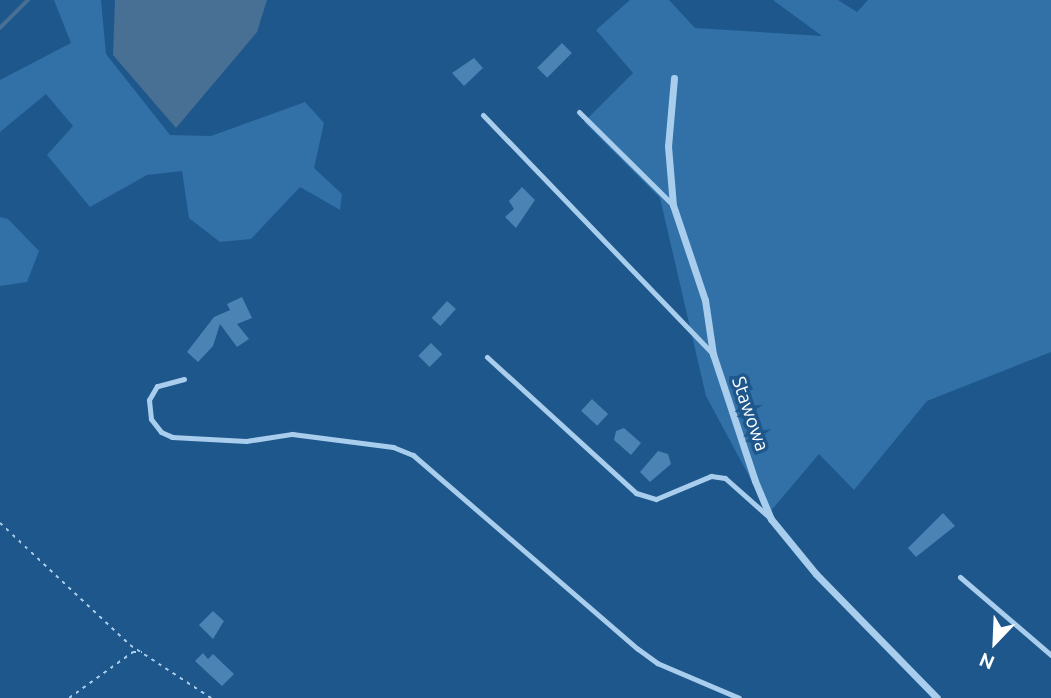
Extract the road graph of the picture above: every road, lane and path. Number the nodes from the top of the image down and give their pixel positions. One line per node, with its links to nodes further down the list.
1 (674, 78): 4 (street, Stawowa)
2 (579, 111): 4 (lane)
3 (483, 115): 5 (lane)
4 (673, 205): 5 (street, Stawowa)
5 (713, 354): 8 (street, Stawowa)
6 (487, 357): 8 (lane)
7 (184, 379): 15 (lane)
8 (771, 519): 16 (street, Stawowa)
9 (0, 523): 11 (path)
10 (960, 578): 12 (lane)
11 (143, 652): 13 (path); 14 (path)
12 (1051, 655)
13 (69, 698)
14 (211, 698)
15 (739, 698)
16 (937, 698)

